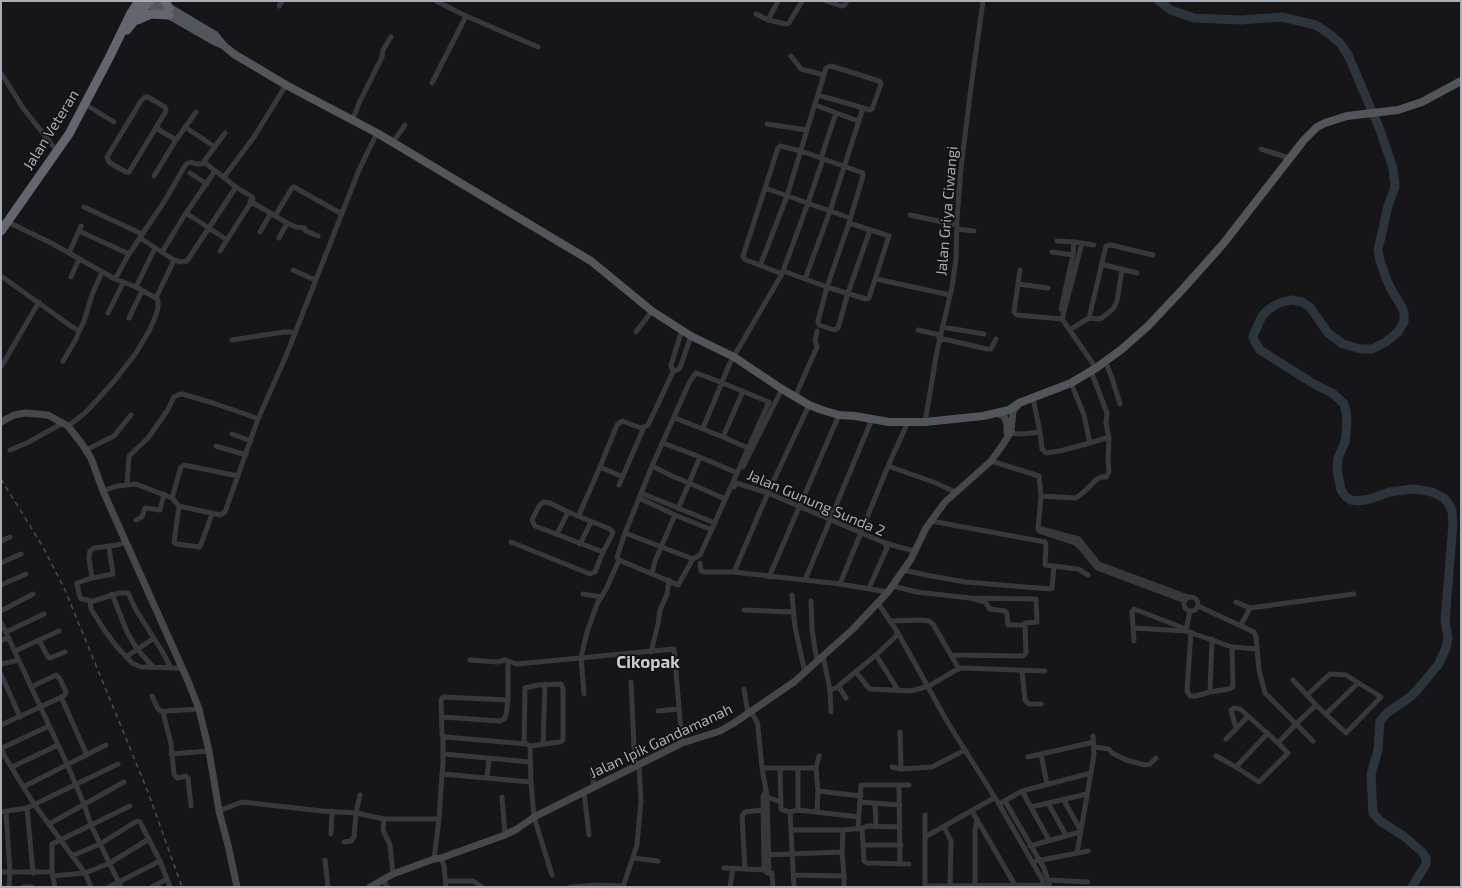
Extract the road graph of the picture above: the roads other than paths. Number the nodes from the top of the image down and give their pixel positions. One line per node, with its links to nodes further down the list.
1 (131, 1): 12 (highway)
2 (158, 1): 11 (main road)
3 (436, 1): 10 (street)
4 (778, 1): 15 (street)
5 (802, 1): 15 (street)
6 (826, 1): 7 (street)
7 (847, 1)
8 (983, 1): 71 (street, Jalan Griya Ciwangi)
9 (145, 2): 11 (main road); 12 (highway, Jalan Veteran); 16 (highway, Jalan Veteran)
10 (442, 3): 14 (street)
11 (167, 8): 16 (highway); 25 (main road)
12 (131, 12): 18 (highway, Jalan Veteran)
13 (756, 14): 15 (street)
14 (466, 16): 19 (street); 24 (street)
15 (768, 20)
16 (133, 22): 18 (highway, Jalan Veteran)
17 (391, 37): 32 (street)
18 (118, 40): 27 (highway, Jalan Veteran)
19 (538, 47)
20 (790, 56): 22 (street)
21 (1, 73): 46 (street)
22 (824, 76): 26 (street); 29 (street)
23 (1461, 81): 48 (main road)
24 (432, 83)
25 (286, 85): 32 (main road); 55 (street)
26 (818, 95): 28 (street); 29 (street)
27 (85, 104): 34 (street); 46 (highway, Jalan Veteran)
28 (815, 105): 31 (street); 39 (street)
29 (863, 108): 33 (street)
30 (196, 112): 37 (street)
31 (836, 113): 33 (street); 49 (street)
32 (352, 120): 40 (main road)
33 (858, 121): 51 (street)
34 (114, 122)
35 (767, 124): 39 (street)
36 (404, 125): 43 (street)
37 (185, 127): 42 (street); 44 (street)
38 (156, 128): 38 (street); 42 (street)
39 (807, 130): 47 (street)
40 (377, 132): 43 (main road); 65 (street)
41 (224, 133): 44 (street)
42 (176, 140): 54 (street)
43 (393, 142): 119 (main road)
44 (215, 147): 50 (street)
45 (1261, 149): 48 (street)
46 (57, 151): 69 (highway, Jalan Veteran)
47 (801, 151): 49 (street); 58 (street); 59 (street)
48 (1289, 158): 138 (main road)
49 (822, 159): 51 (street); 61 (street)
50 (204, 162): 52 (street); 77 (street)
51 (844, 166): 63 (street); 68 (street)
52 (215, 171): 55 (street); 56 (street)
53 (190, 173): 56 (street)
54 (154, 176)
55 (224, 177): 57 (street)
56 (207, 184): 64 (street)
57 (236, 187): 60 (street); 72 (street)
58 (765, 188): 59 (street); 96 (street)
59 (787, 196): 61 (street); 96 (street)
60 (250, 202): 66 (street); 80 (street)
61 (808, 203): 63 (street); 101 (street)
62 (84, 207): 77 (street)
63 (830, 211): 68 (street); 106 (street)
64 (186, 213): 72 (street); 87 (street)
65 (342, 214): 66 (street); 108 (street)
66 (273, 215): 70 (street); 76 (street)
67 (910, 215): 71 (street)
68 (849, 220): 73 (street); 111 (street)
69 (8, 222): 74 (highway, Jalan Veteran); 89 (street)
70 (287, 223): 78 (street); 79 (street)
71 (957, 227): 75 (street); 116 (street, Jalan Griya Ciwangi)
72 (210, 228): 80 (street); 94 (street)
73 (870, 230): 107 (street); 115 (street)
74 (1, 231)
75 (974, 231)
76 (260, 232)
77 (141, 236): 85 (street); 90 (street)
78 (318, 236)
79 (280, 238)
80 (227, 240): 86 (street)
81 (1057, 241): 82 (street)
82 (1074, 242): 83 (street); 91 (street)
83 (1082, 242): 84 (street); 122 (street)
84 (1094, 245)
85 (155, 248): 87 (street); 112 (street)
86 (220, 251)
87 (162, 252): 94 (street)
88 (1052, 252): 91 (street)
89 (69, 253): 90 (street); 93 (street)
90 (128, 254): 105 (street)
91 (1073, 255): 122 (street)
92 (1153, 255): 95 (street)
93 (80, 259): 100 (street); 104 (street)
94 (174, 260): 117 (street)
95 (1101, 264): 99 (street); 123 (street)
96 (760, 266): 101 (street)
97 (293, 270): 108 (street)
98 (1020, 270): 110 (street)
99 (1122, 270): 102 (street); 123 (street)
100 (102, 272): 105 (street); 128 (street)
101 (782, 272): 106 (street); 137 (street)
102 (1137, 273)
103 (1, 276): 118 (street)
104 (70, 277)
105 (115, 279): 109 (street)
106 (805, 279): 111 (street)
107 (876, 279): 115 (street); 116 (street)
108 (315, 280): 131 (street)
109 (123, 283): 112 (street); 120 (street)
110 (1018, 284): 113 (street); 122 (street)
111 (827, 286): 115 (street); 115 (street)
112 (136, 287): 114 (street)
113 (1048, 288)
114 (142, 291): 117 (street); 121 (street)
115 (848, 293)
116 (950, 295): 124 (street, Jalan Griya Ciwangi)
117 (156, 298): 161 (street)
118 (38, 302): 128 (street); 140 (street)
119 (652, 312): 126 (main road); 130 (street)
120 (108, 313)
121 (129, 318)
122 (1061, 318): 125 (street)
123 (1090, 318): 125 (street)
124 (942, 327): 132 (street); 134 (street, Jalan Griya Ciwangi)
125 (1071, 329): 141 (street)
126 (682, 330): 133 (main road); 142 (street)
127 (918, 330): 134 (street)
128 (79, 331): 139 (street)
129 (817, 331): 147 (street)
130 (636, 332)
131 (295, 334): 136 (street); 156 (street)
132 (984, 334)
133 (691, 336): 137 (main road); 142 (street)
134 (940, 337): 135 (street); 160 (street, Jalan Griya Ciwangi)
135 (996, 338)
136 (232, 340)
137 (734, 357): 143 (street); 145 (main road)
138 (1105, 361): 141 (main road); 150 (street)
139 (63, 362)
140 (1, 367)
141 (1093, 369): 144 (main road); 168 (street)
142 (673, 372): 162 (street)
143 (721, 383): 146 (street); 155 (street); 163 (street)
144 (1071, 383): 148 (main road); 171 (street)
145 (782, 389): 147 (main road); 185 (street)
146 (743, 391): 167 (street); 173 (street)
147 (795, 397): 151 (main road)
148 (1033, 398): 149 (main road); 164 (street)
149 (1019, 403): 152 (main road); 166 (street, Jalan Ipik Gandamanah)
150 (1120, 404)
151 (809, 405): 153 (main road); 190 (street)
152 (996, 413): 160 (main road); 166 (street)
153 (839, 414): 157 (main road); 199 (street)
154 (131, 415): 175 (street)
155 (675, 418): 163 (street); 170 (street)
156 (258, 419): 169 (street); 187 (street)
157 (872, 419): 159 (main road); 205 (street)
158 (1, 422): 161 (street)
159 (908, 422): 160 (main road); 180 (street)
160 (925, 422)
161 (66, 424): 174 (street); 175 (street)
162 (644, 427): 181 (street); 184 (street)
163 (703, 428): 167 (street)
164 (1040, 432): 166 (street); 171 (street)
165 (232, 434): 169 (street)
166 (1008, 435): 178 (street, Jalan Ipik Gandamanah)
167 (723, 437): 173 (street)
168 (1108, 437): 171 (street); 194 (street)
169 (251, 442): 176 (street)
170 (663, 443): 177 (street); 179 (street)
171 (1090, 443)
172 (216, 446): 176 (street)
173 (748, 448): 182 (street)
174 (10, 450)
175 (86, 450): 189 (street)
176 (246, 455): 183 (street)
177 (700, 457): 182 (street); 186 (street)
178 (991, 462): 191 (street, Jalan Ipik Gandamanah); 194 (street)
179 (652, 466): 186 (street); 192 (street)
180 (888, 466): 191 (street); 211 (street)
181 (600, 467): 184 (street); 203 (street)
182 (737, 473): 197 (street)
183 (238, 476): 195 (street); 202 (street)
184 (623, 477): 188 (street)
185 (736, 482): 190 (street, Jalan Gunung Sunda 2); 197 (street, Jalan Gunung Sunda 2)
186 (689, 483): 197 (street); 200 (street)
187 (127, 485): 189 (street); 193 (street)
188 (619, 485)
189 (103, 491): 216 (street)
190 (768, 492): 199 (street, Jalan Gunung Sunda 2); 231 (street)
191 (955, 492): 207 (street, Jalan Ipik Gandamanah)
192 (641, 493): 196 (street); 200 (street)
193 (164, 494): 195 (street); 206 (street)
194 (1041, 496): 250 (street)
195 (172, 498): 198 (street)
196 (639, 498): 204 (street); 212 (street)
197 (726, 501): 209 (street)
198 (179, 506): 202 (street); 202 (street)
199 (799, 507): 205 (street, Jalan Gunung Sunda 2); 235 (street)
200 (678, 509): 209 (street)
201 (568, 512): 203 (street); 213 (street); 213 (street)
202 (212, 514)
203 (578, 515): 208 (street)
204 (675, 515): 210 (street); 221 (street)
205 (830, 519): 211 (street, Jalan Gunung Sunda 2); 238 (street)
206 (136, 520)
207 (931, 521): 222 (street, Jalan Ipik Gandamanah); 229 (street)
208 (591, 522): 219 (street); 223 (street)
209 (715, 523): 210 (street)
210 (712, 530): 225 (street)
211 (861, 532): 218 (street, Jalan Gunung Sunda 2); 239 (street)
212 (625, 533): 221 (street); 226 (street)
213 (557, 534): 219 (street)
214 (10, 537): 215 (street)
215 (1, 541)
216 (126, 542): 220 (street); 295 (street)
217 (511, 542): 223 (street)
218 (885, 543): 222 (street); 241 (street, Jalan Gunung Sunda 2)
219 (580, 544): 223 (street)
220 (109, 547): 236 (street); 236 (street)
221 (662, 547): 225 (street); 233 (street)
222 (914, 551): 230 (street, Jalan Ipik Gandamanah)
223 (603, 552)
224 (21, 554): 227 (street)
225 (693, 559): 237 (street)
226 (619, 560): 233 (street); 248 (street)
227 (1, 563)
228 (700, 563): 231 (street)
229 (1054, 566): 230 (street); 234 (street)
230 (903, 570): 242 (street, Jalan Ipik Gandamanah)
231 (734, 572): 235 (street)
232 (26, 574): 240 (street)
233 (652, 574): 237 (street)
234 (1088, 575)
235 (769, 577): 238 (street)
236 (92, 578): 252 (street)
237 (669, 580): 282 (street)
238 (805, 580): 239 (street)
239 (840, 584): 241 (street)
240 (1, 585)
241 (869, 588): 242 (street)
242 (890, 589): 249 (street); 253 (street, Jalan Ipik Gandamanah)
243 (33, 594): 258 (street)
244 (112, 594): 252 (street); 272 (street); 278 (street)
245 (583, 594): 248 (street)
246 (1354, 594): 256 (street)
247 (792, 595): 260 (street)
248 (601, 597): 287 (street)
249 (970, 598): 264 (street); 264 (street)
250 (1186, 599): 255 (street); 259 (street)
251 (811, 601): 291 (street)
252 (90, 602): 286 (street)
253 (879, 602): 262 (street); 285 (street, Jalan Ipik Gandamanah)
254 (1236, 602): 256 (street)
255 (1198, 606): 259 (street); 265 (street)
256 (1250, 608): 265 (street)
257 (744, 610): 260 (street)
258 (1, 611)
259 (1190, 611): 268 (street)
260 (792, 612): 300 (street)
261 (44, 614): 269 (street)
262 (892, 621): 270 (street); 284 (street)
263 (1, 622): 269 (street)
264 (1025, 625): 284 (street)
265 (1241, 625): 279 (street)
266 (1133, 628): 268 (street); 268 (street); 276 (street)
267 (59, 631): 275 (street)
268 (1187, 631): 273 (street); 312 (street)
269 (6, 632): 271 (street)
270 (898, 633): 283 (street); 307 (street)
271 (9, 638): 274 (street); 280 (street)
272 (154, 638): 278 (street); 294 (street)
273 (1212, 639): 277 (street); 312 (street)
274 (1, 640)
275 (39, 640): 280 (street); 281 (street)
276 (1134, 641)
277 (1232, 647): 279 (street); 312 (street)
278 (138, 649): 286 (street); 293 (street)
279 (1256, 649): 332 (street)
280 (15, 651): 288 (street)
281 (65, 652)
282 (651, 652): 287 (street); 322 (street)
283 (876, 655): 299 (street); 311 (street)
284 (951, 655): 296 (street)
285 (823, 656): 291 (street, Jalan Ipik Gandamanah); 310 (street)
286 (126, 657): 293 (street)
287 (581, 657): 290 (street); 313 (street)
288 (19, 660): 292 (street); 308 (street)
289 (470, 660): 290 (street)
290 (508, 661): 318 (street)
291 (817, 662): 300 (street, Jalan Ipik Gandamanah)
292 (1, 664)
293 (153, 667): 294 (street)
294 (171, 668): 295 (street)
295 (182, 668): 323 (street)
296 (959, 669): 297 (street); 307 (street)
297 (1022, 671): 298 (street); 319 (street)
298 (1045, 671)
299 (856, 672): 306 (street); 311 (street)
300 (805, 673): 327 (street, Jalan Ipik Gandamanah)
301 (1, 674): 330 (street)
302 (1293, 680): 315 (street)
303 (631, 682): 366 (street)
304 (1358, 683): 315 (street); 328 (street); 328 (street)
305 (545, 684): 344 (street); 345 (street); 345 (street)
306 (838, 686): 310 (street); 317 (street)
307 (929, 686): 311 (street); 351 (street)
308 (31, 687): 316 (street); 321 (street)
309 (744, 689): 327 (street)
310 (830, 690): 326 (street)
311 (898, 690)
312 (1210, 692)
313 (584, 694)
314 (152, 696): 325 (street)
315 (1307, 696): 320 (street)
316 (61, 697): 321 (street); 356 (street)
317 (846, 698)
318 (508, 700): 331 (street); 331 (street)
319 (1041, 704)
320 (1316, 704): 328 (street); 332 (street)
321 (40, 707): 330 (street); 334 (street)
322 (679, 708): 324 (street); 342 (street)
323 (199, 709): 325 (street); 352 (street)
324 (658, 711)
325 (163, 712): 353 (street)
326 (831, 712)
327 (749, 713): 342 (street, Jalan Ipik Gandamanah); 370 (street)
328 (1326, 714)
329 (1248, 716): 335 (street); 335 (street); 337 (street)
330 (20, 717): 333 (street)
331 (442, 717): 338 (street)
332 (1296, 724): 341 (street); 343 (street)
333 (1, 725)
334 (49, 726): 347 (street); 350 (street)
335 (1237, 728): 340 (street)
336 (900, 732): 373 (street)
337 (1268, 733): 343 (street); 369 (street)
338 (443, 736): 344 (street); 354 (street)
339 (1093, 736): 346 (street)
340 (1226, 739)
341 (1313, 741)
342 (682, 743): 366 (street, Jalan Ipik Gandamanah)
343 (1278, 743): 369 (street)
344 (524, 744): 349 (street)
345 (543, 744): 349 (street)
346 (1094, 744): 355 (street); 362 (street); 376 (street)
347 (58, 745): 364 (street); 367 (street)
348 (106, 745): 356 (street)
349 (530, 746): 363 (street)
350 (1, 748): 359 (street)
351 (965, 750): 373 (street); 395 (street)
352 (209, 751): 353 (street); 412 (street)
353 (172, 754): 407 (street)
354 (444, 754): 361 (street); 377 (street)
355 (1041, 754): 360 (street); 382 (street)
356 (87, 755): 364 (street)
357 (819, 756): 372 (street)
358 (1216, 756): 369 (street)
359 (3, 757): 367 (street)
360 (1028, 757)
361 (489, 758): 363 (street); 378 (street)
362 (1156, 758)
363 (530, 762): 380 (street)
364 (67, 764): 381 (street); 385 (street)
365 (118, 764): 381 (street)
366 (637, 766): 386 (street, Jalan Ipik Gandamanah); 454 (street)
367 (12, 767): 385 (street)
368 (892, 767): 373 (street)
369 (1236, 767)
370 (762, 768): 375 (street); 392 (street)
371 (798, 768): 372 (street); 375 (street); 411 (street)
372 (816, 768): 387 (street)
373 (901, 768)
374 (592, 769): 386 (street)
375 (780, 769): 398 (street)
376 (1091, 773): 382 (street); 391 (street)
377 (442, 774): 378 (street); 424 (street)
378 (487, 778): 380 (street)
379 (124, 782): 403 (street)
380 (531, 782): 420 (street)
381 (75, 784): 402 (street); 403 (street)
382 (1047, 784): 388 (street)
383 (899, 785): 384 (street); 393 (street); 405 (street)
384 (908, 786)
385 (23, 787): 402 (street)
386 (594, 787): 389 (street, Jalan Ipik Gandamanah)
387 (818, 791): 393 (street); 417 (street)
388 (1022, 791): 397 (street); 408 (street)
389 (584, 792): 420 (street, Jalan Ipik Gandamanah); 437 (street)
390 (360, 794): 418 (street)
391 (1087, 794): 396 (street); 434 (street)
392 (765, 795): 398 (street); 410 (street); 427 (street)
393 (860, 796): 399 (street)
394 (502, 797): 436 (street)
395 (994, 798): 404 (street); 414 (street)
396 (1063, 799): 401 (street); 434 (street)
397 (1006, 801): 404 (street); 447 (street)
398 (781, 802): 416 (street)
399 (860, 802): 400 (street); 421 (street)
400 (875, 803): 405 (street); 428 (street)
401 (1048, 803): 408 (street); 438 (street)
402 (34, 804): 409 (street); 425 (street)
403 (84, 804): 425 (street); 426 (street)
404 (999, 804): 460 (street)
405 (900, 805): 429 (street)
406 (130, 806): 426 (street)
407 (191, 806)
408 (1031, 807): 442 (street)
409 (27, 808): 415 (street); 470 (street)
410 (763, 810): 427 (street); 466 (street)
411 (798, 810): 416 (street); 417 (street)
412 (219, 811): 413 (street); 495 (street)
413 (332, 811): 418 (street); 435 (street)
414 (972, 811): 422 (street); 431 (street)
415 (4, 812): 469 (street)
416 (790, 812): 432 (street)
417 (817, 812): 421 (street)
418 (356, 813): 423 (street); 443 (street)
419 (925, 815): 439 (street)
420 (534, 817): 436 (street, Jalan Ipik Gandamanah); 474 (street)
421 (859, 817): 430 (street)
422 (977, 818): 483 (street); 486 (street)
423 (384, 819): 424 (street); 473 (street)
424 (439, 819): 455 (street)
425 (49, 824): 441 (street)
426 (91, 825): 441 (street); 444 (street)
427 (766, 825): 452 (street)
428 (876, 827): 429 (street); 430 (street)
429 (900, 827): 446 (street)
430 (860, 828): 433 (street); 445 (street)
431 (944, 828): 439 (street); 485 (street)
432 (792, 830): 433 (street); 450 (street)
433 (843, 830): 449 (street)
434 (1080, 831): 438 (street); 451 (street)
435 (331, 834)
436 (505, 835): 455 (street, Jalan Ipik Gandamanah)
437 (589, 835)
438 (1066, 835): 442 (street)
439 (925, 837): 507 (street)
440 (149, 839): 444 (street); 458 (street); 461 (street)
441 (60, 840): 453 (street); 472 (street)
442 (1050, 840): 447 (street)
443 (344, 842)
444 (100, 844): 453 (street); 461 (street)
445 (863, 845): 446 (street); 462 (street)
446 (901, 845): 462 (street)
447 (1030, 846): 457 (street)
448 (1088, 851): 451 (street)
449 (842, 852): 450 (street); 476 (street)
450 (792, 853): 452 (street); 475 (street)
451 (1077, 853): 457 (street)
452 (766, 855): 467 (street)
453 (72, 856): 471 (street)
454 (633, 858): 459 (street); 502 (street)
455 (437, 859): 473 (street, Jalan Ipik Gandamanah); 480 (street)
456 (325, 860): 496 (street)
457 (1039, 860): 460 (street); 479 (street)
458 (160, 861): 477 (street); 482 (street)
459 (658, 861)
460 (1032, 862): 487 (street)
461 (110, 863): 471 (street); 482 (street)
462 (900, 864): 463 (street)
463 (909, 864)
464 (724, 868): 465 (street)
465 (733, 868): 466 (street); 503 (street)
466 (745, 869): 467 (street)
467 (767, 871): 504 (street)
468 (1, 872): 469 (street)
469 (10, 872): 470 (street); 488 (street)
470 (33, 873): 472 (street)
471 (85, 873): 472 (street); 491 (street)
472 (53, 874): 490 (street)
473 (393, 874): 478 (street, Jalan Ipik Gandamanah)
474 (552, 875)
475 (794, 875): 476 (street); 505 (street)
476 (844, 876): 506 (street)
477 (167, 879): 493 (street); 494 (street)
478 (383, 879): 497 (street, Jalan Ipik Gandamanah); 498 (street)
479 (1048, 880): 481 (street); 508 (street)
480 (446, 881): 499 (street); 500 (street)
481 (1088, 882)
482 (120, 885): 492 (street)
483 (1015, 885): 486 (street); 487 (street)
484 (32, 886): 489 (street)
485 (950, 886): 486 (street); 507 (street)
486 (972, 886)
487 (1044, 886)
488 (9, 887)
489 (23, 887)
490 (55, 887)
491 (91, 887)
492 (109, 887)
493 (152, 887)
494 (170, 887)
495 (237, 887)
496 (328, 887)
497 (370, 887)
498 (387, 887)
499 (446, 887)
500 (482, 887)
501 (570, 887): 502 (street)
502 (623, 887)
503 (730, 887)
504 (772, 887)
505 (794, 887)
506 (844, 887)
507 (925, 887)
508 (1050, 887)

